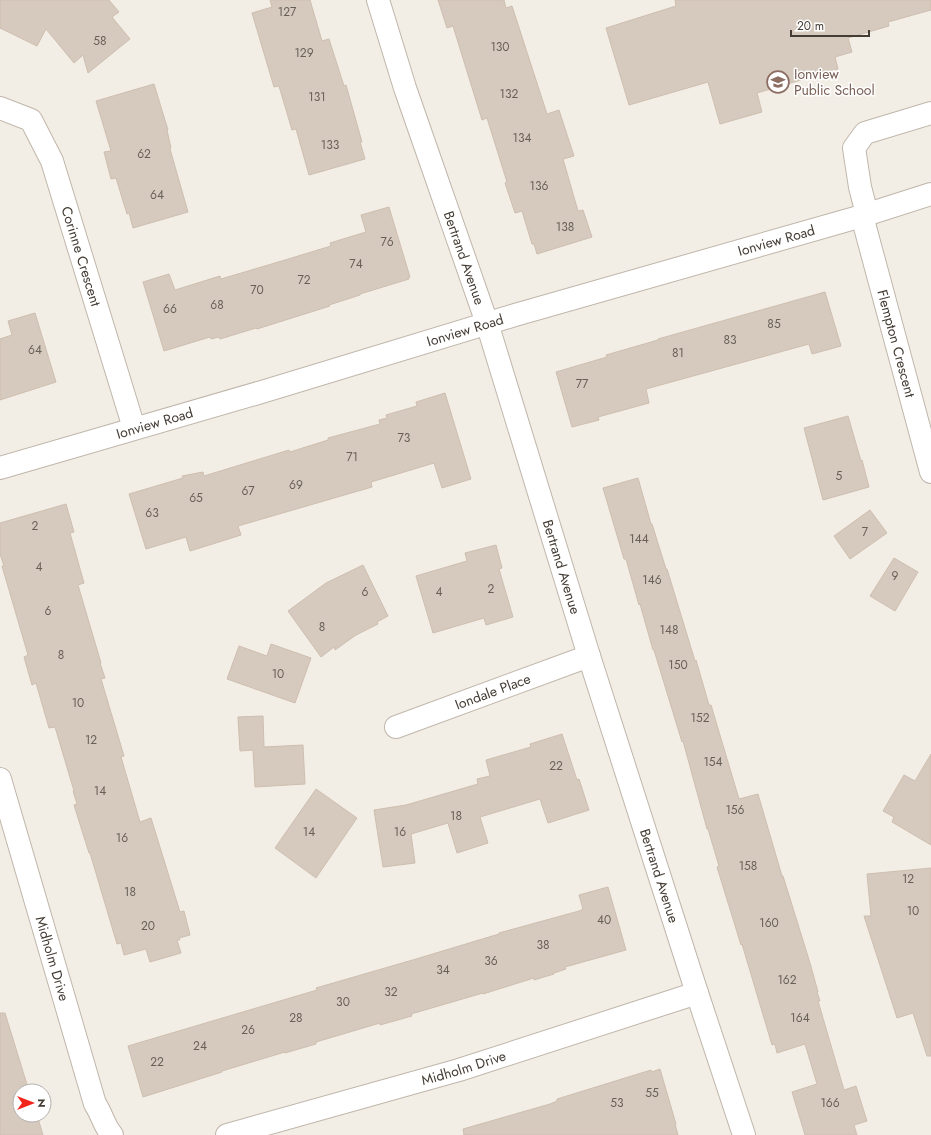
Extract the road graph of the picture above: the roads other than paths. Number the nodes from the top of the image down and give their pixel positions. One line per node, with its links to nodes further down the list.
1 (378, 0): 6 (street, Bertrand Avenue)
2 (0, 108): 7 (street, Corinne Crescent)
3 (931, 113): 5 (street, Flempton Crescent)
4 (931, 194): 5 (street, Ionview Road)
5 (864, 215): 6 (street, Ionview Road); 9 (street, Flempton Crescent)
6 (487, 323): 7 (street, Ionview Road); 10 (street, Bertrand Avenue)
7 (134, 428): 8 (street, Ionview Road)
8 (0, 468)
9 (931, 472)
10 (589, 656): 11 (street, Iondale Place); 13 (street, Bertrand Avenue)
11 (396, 727)
12 (0, 779): 14 (street, Midholm Drive)
13 (697, 993): 15 (street, Midholm Drive); 16 (street, Bertrand Avenue)
14 (112, 1135)
15 (227, 1135)
16 (744, 1135)

